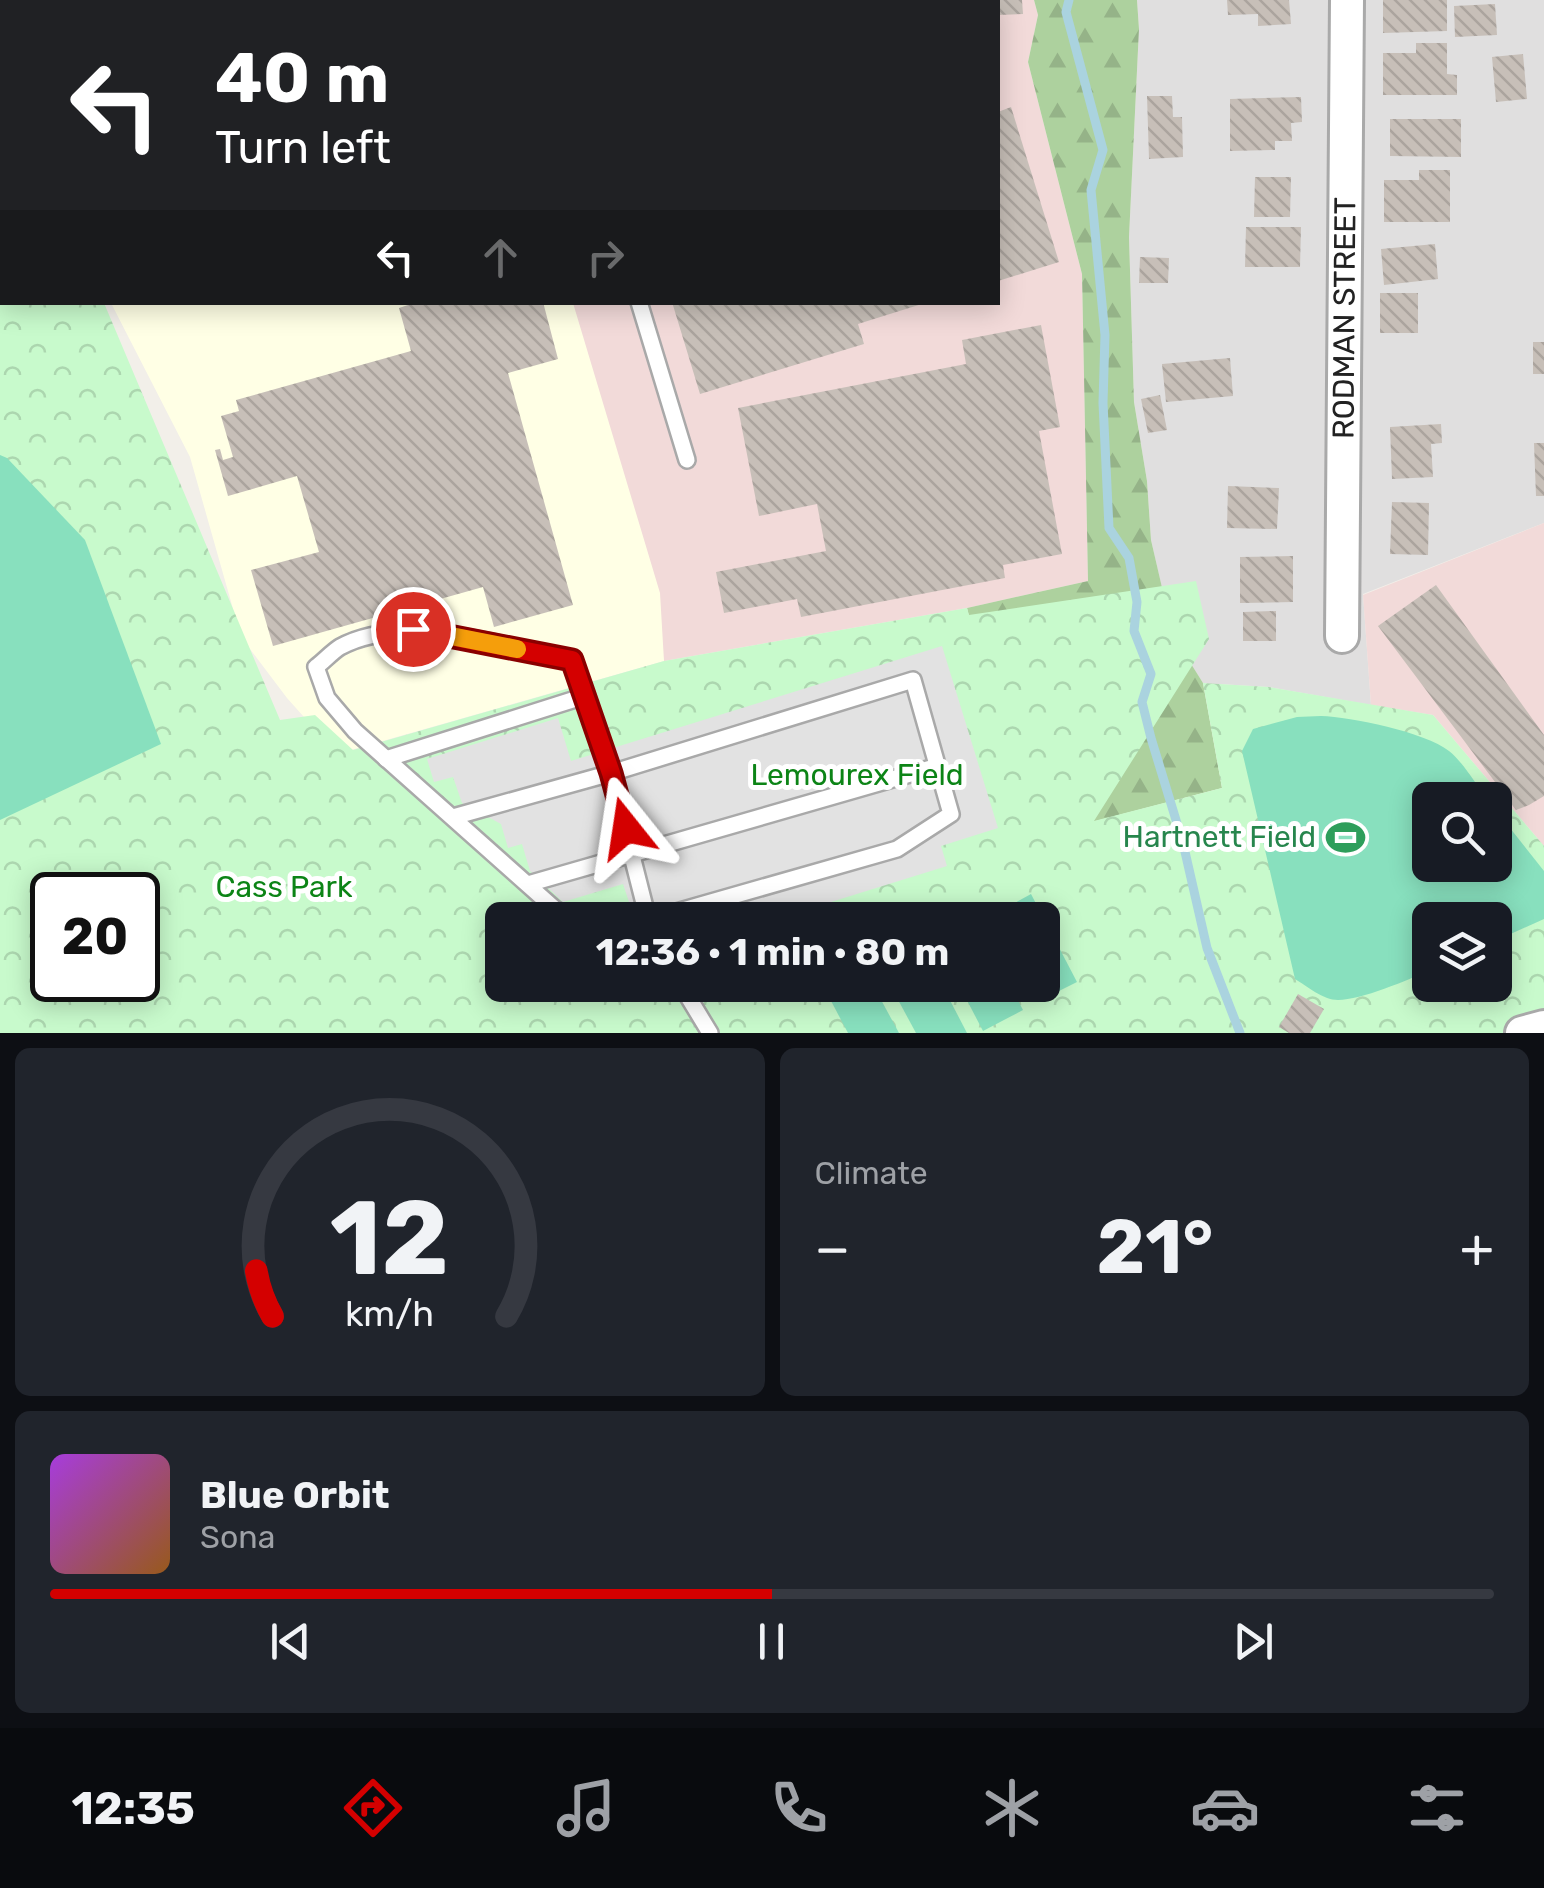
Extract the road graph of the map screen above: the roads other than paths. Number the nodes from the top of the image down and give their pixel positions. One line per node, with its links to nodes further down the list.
1 (1347, 0): 4 (street, RODMAN STREET)
2 (641, 305): 3 (lane)
3 (688, 460)
4 (1342, 636)
5 (585, 696): 6 (lane); 6 (lane); 8 (lane)
6 (386, 759): 9 (lane)
7 (938, 766): 8 (lane); 10 (lane); 14 (lane)
8 (611, 773): 9 (lane); 10 (lane)
9 (453, 818): 11 (lane)
10 (633, 855): 11 (lane); 13 (lane)
11 (528, 884): 12 (lane)
12 (550, 902)
13 (644, 902)
14 (711, 902)
15 (689, 1002): 17 (lane)
16 (1544, 1027): 18 (street)
17 (710, 1033)
18 (1522, 1033)

